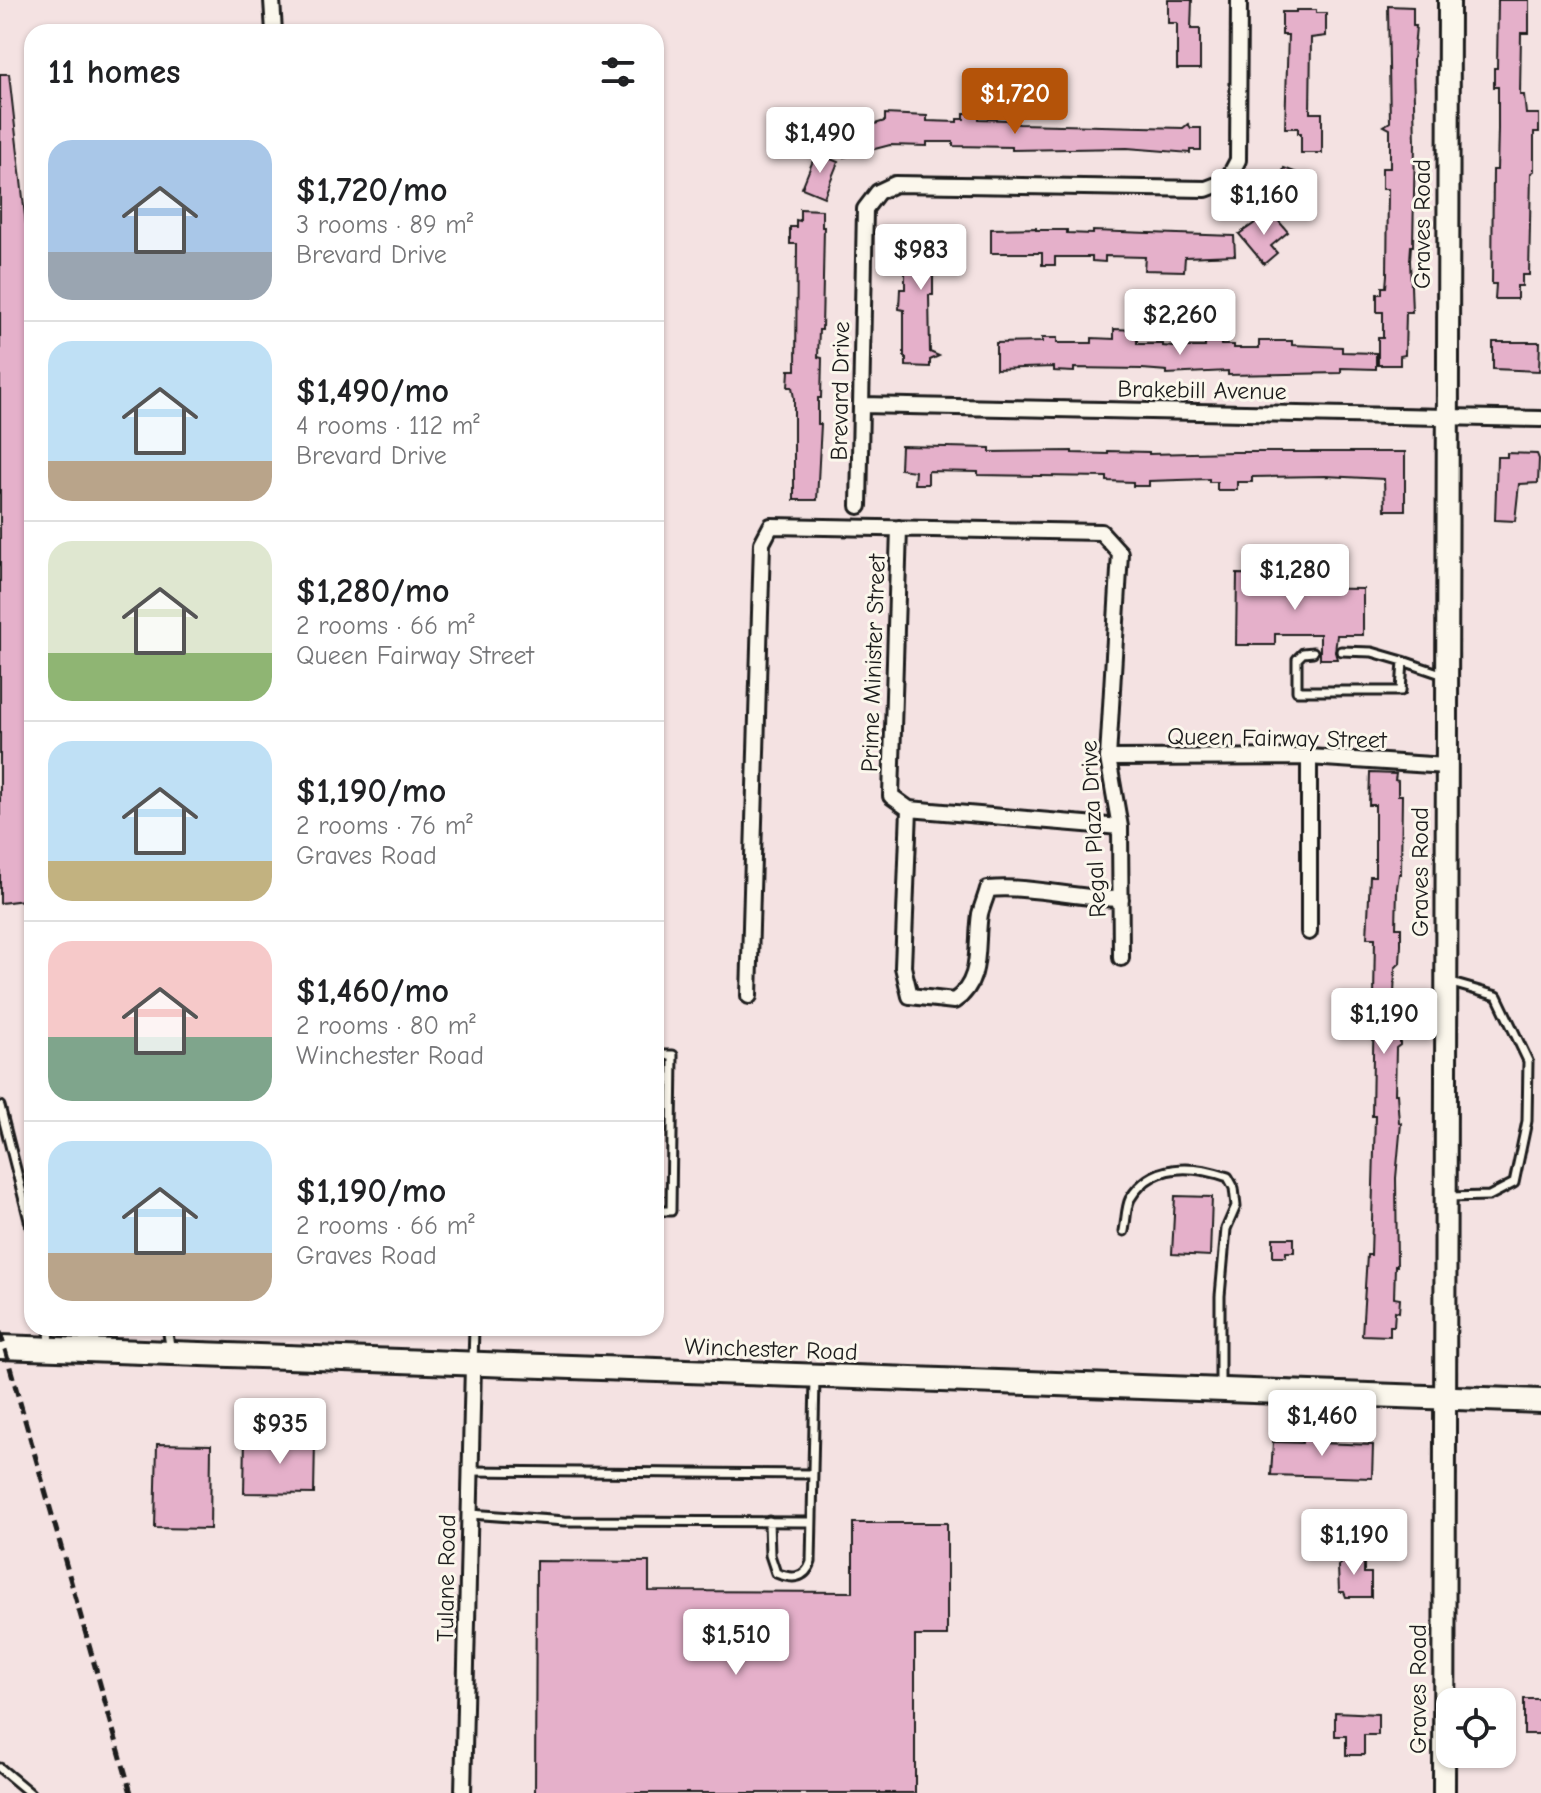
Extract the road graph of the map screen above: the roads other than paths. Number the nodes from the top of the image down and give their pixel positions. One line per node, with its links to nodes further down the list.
1 (272, 0): 4 (street)
2 (1239, 0): 5 (street, Brevard Drive)
3 (1449, 0): 6 (street, Graves Road)
4 (274, 24)
5 (862, 405): 6 (street, Brakebill Avenue); 8 (street, Brevard Drive)
6 (1447, 417): 7 (street, Brakebill Avenue); 13 (street, Graves Road)
7 (1541, 419)
8 (859, 506)
9 (899, 528): 15 (street, Regal Plaza Drive); 17 (street, Prime Minister Street); 23 (street, Prime Minister Street)
10 (1341, 651): 12 (lane)
11 (1313, 652): 12 (lane)
12 (1403, 661): 13 (lane)
13 (1446, 676): 16 (street, Graves Road)
14 (1309, 757): 15 (street, Queen Fairway Street); 16 (street, Queen Fairway Street); 20 (street)
15 (1108, 758): 18 (street, Regal Plaza Drive)
16 (1446, 766): 22 (street, Graves Road)
17 (909, 809): 18 (street); 19 (street)
18 (1120, 827): 19 (street, Regal Plaza Drive)
19 (1121, 899): 21 (street, Regal Plaza Drive)
20 (1309, 932)
21 (1121, 958)
22 (1445, 982): 26 (street, Graves Road); 26 (lane)
23 (749, 996)
24 (664, 1055): 28 (lane)
25 (0, 1106): 27 (lane)
26 (1445, 1197): 38 (street, Graves Road)
27 (24, 1200)
28 (664, 1211)
29 (1124, 1231): 37 (lane)
30 (168, 1336): 34 (lane)
31 (474, 1336): 35 (lane)
32 (50, 1338): 33 (main road, Winchester Road); 34 (main road, Winchester Road)
33 (0, 1347)
34 (171, 1353): 35 (main road, Winchester Road)
35 (473, 1365): 36 (main road, Winchester Road); 40 (street, Tulane Road)
36 (815, 1376): 37 (main road, Winchester Road); 41 (lane)
37 (1220, 1391): 38 (main road, Winchester Road)
38 (1444, 1398): 39 (main road, Winchester Road); 48 (street, Graves Road)
39 (1541, 1401)
40 (471, 1471): 41 (lane); 42 (street, Tulane Road)
41 (812, 1474): 44 (lane)
42 (470, 1514): 43 (lane); 47 (street, Tulane Road)
43 (769, 1521): 44 (lane); 44 (lane)
44 (810, 1522)
45 (0, 1768): 46 (lane)
46 (30, 1793)
47 (463, 1793)
48 (1444, 1793)

